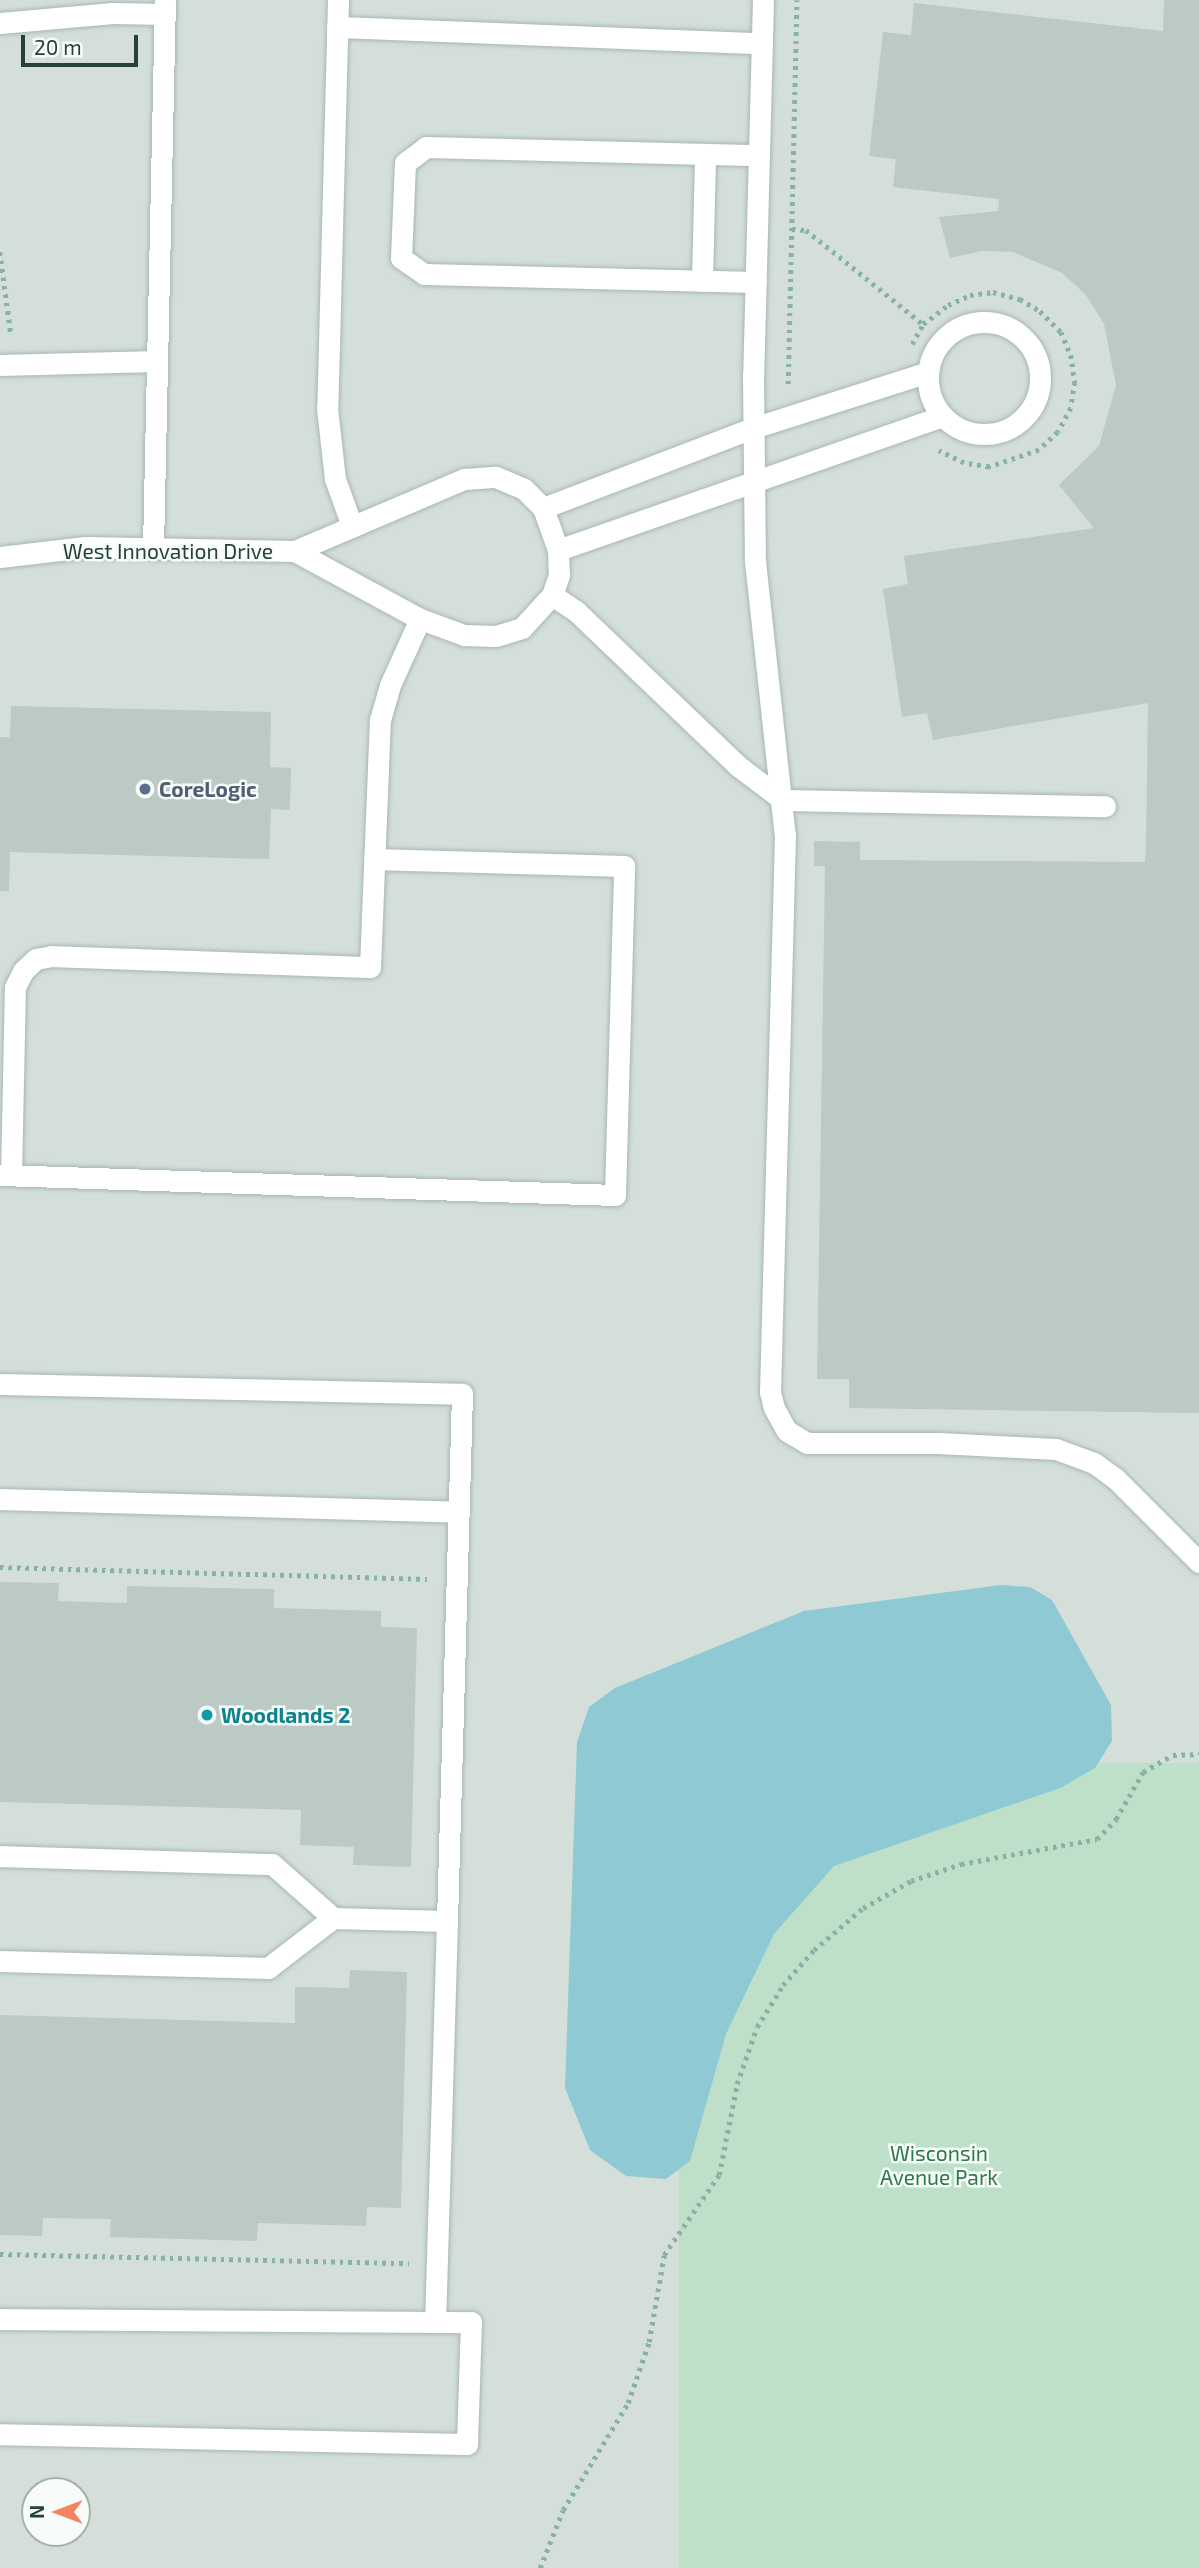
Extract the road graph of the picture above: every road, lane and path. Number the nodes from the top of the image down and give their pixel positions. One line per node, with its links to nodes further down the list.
1 (338, 0): 6 (street)
2 (764, 0): 7 (street)
3 (797, 0): 10 (path)
4 (165, 7): 5 (street); 16 (street)
5 (0, 23)
6 (337, 27): 7 (street); 25 (street)
7 (762, 43): 9 (street)
8 (705, 154): 9 (street); 12 (street); 12 (street)
9 (759, 155): 13 (street)
10 (792, 229): 14 (path); 19 (path)
11 (0, 253): 17 (path)
12 (702, 281): 13 (street)
13 (756, 282): 22 (street)
14 (923, 324): 15 (path); 21 (path)
15 (907, 355)
16 (156, 361): 17 (street); 26 (street)
17 (8, 364)
18 (928, 372): 20 (street); 20 (street); 22 (street)
19 (788, 390)
20 (942, 416): 21 (street)
21 (916, 425): 23 (street)
22 (753, 428): 23 (street); 24 (street)
23 (754, 482): 27 (street); 32 (street)
24 (543, 508): 25 (street, West Innovation Drive); 27 (street)
25 (352, 526): 28 (street, West Innovation Drive)
26 (153, 548): 28 (street, West Innovation Drive); 29 (street, West Innovation Drive)
27 (558, 550): 30 (street)
28 (295, 551): 31 (street, West Innovation Drive)
29 (0, 557)
30 (552, 595): 31 (street, West Innovation Drive); 32 (street)
31 (420, 619): 34 (street)
32 (783, 800): 33 (street); 39 (street)
33 (1105, 806)
34 (374, 859): 35 (street); 35 (street)
35 (6, 1175)
36 (0, 1384): 38 (street)
37 (0, 1499): 38 (street)
38 (458, 1512): 41 (street)
39 (1199, 1562)
40 (0, 1567): 41 (path)
41 (456, 1579): 45 (street)
42 (1199, 1754): 52 (path)
43 (0, 1856): 44 (street)
44 (333, 1918): 45 (street); 46 (street)
45 (446, 1922): 48 (street)
46 (0, 1961)
47 (0, 2254): 48 (path)
48 (436, 2264): 50 (street)
49 (0, 2319): 50 (street)
50 (435, 2322): 51 (street)
51 (0, 2434)
52 (540, 2568)

